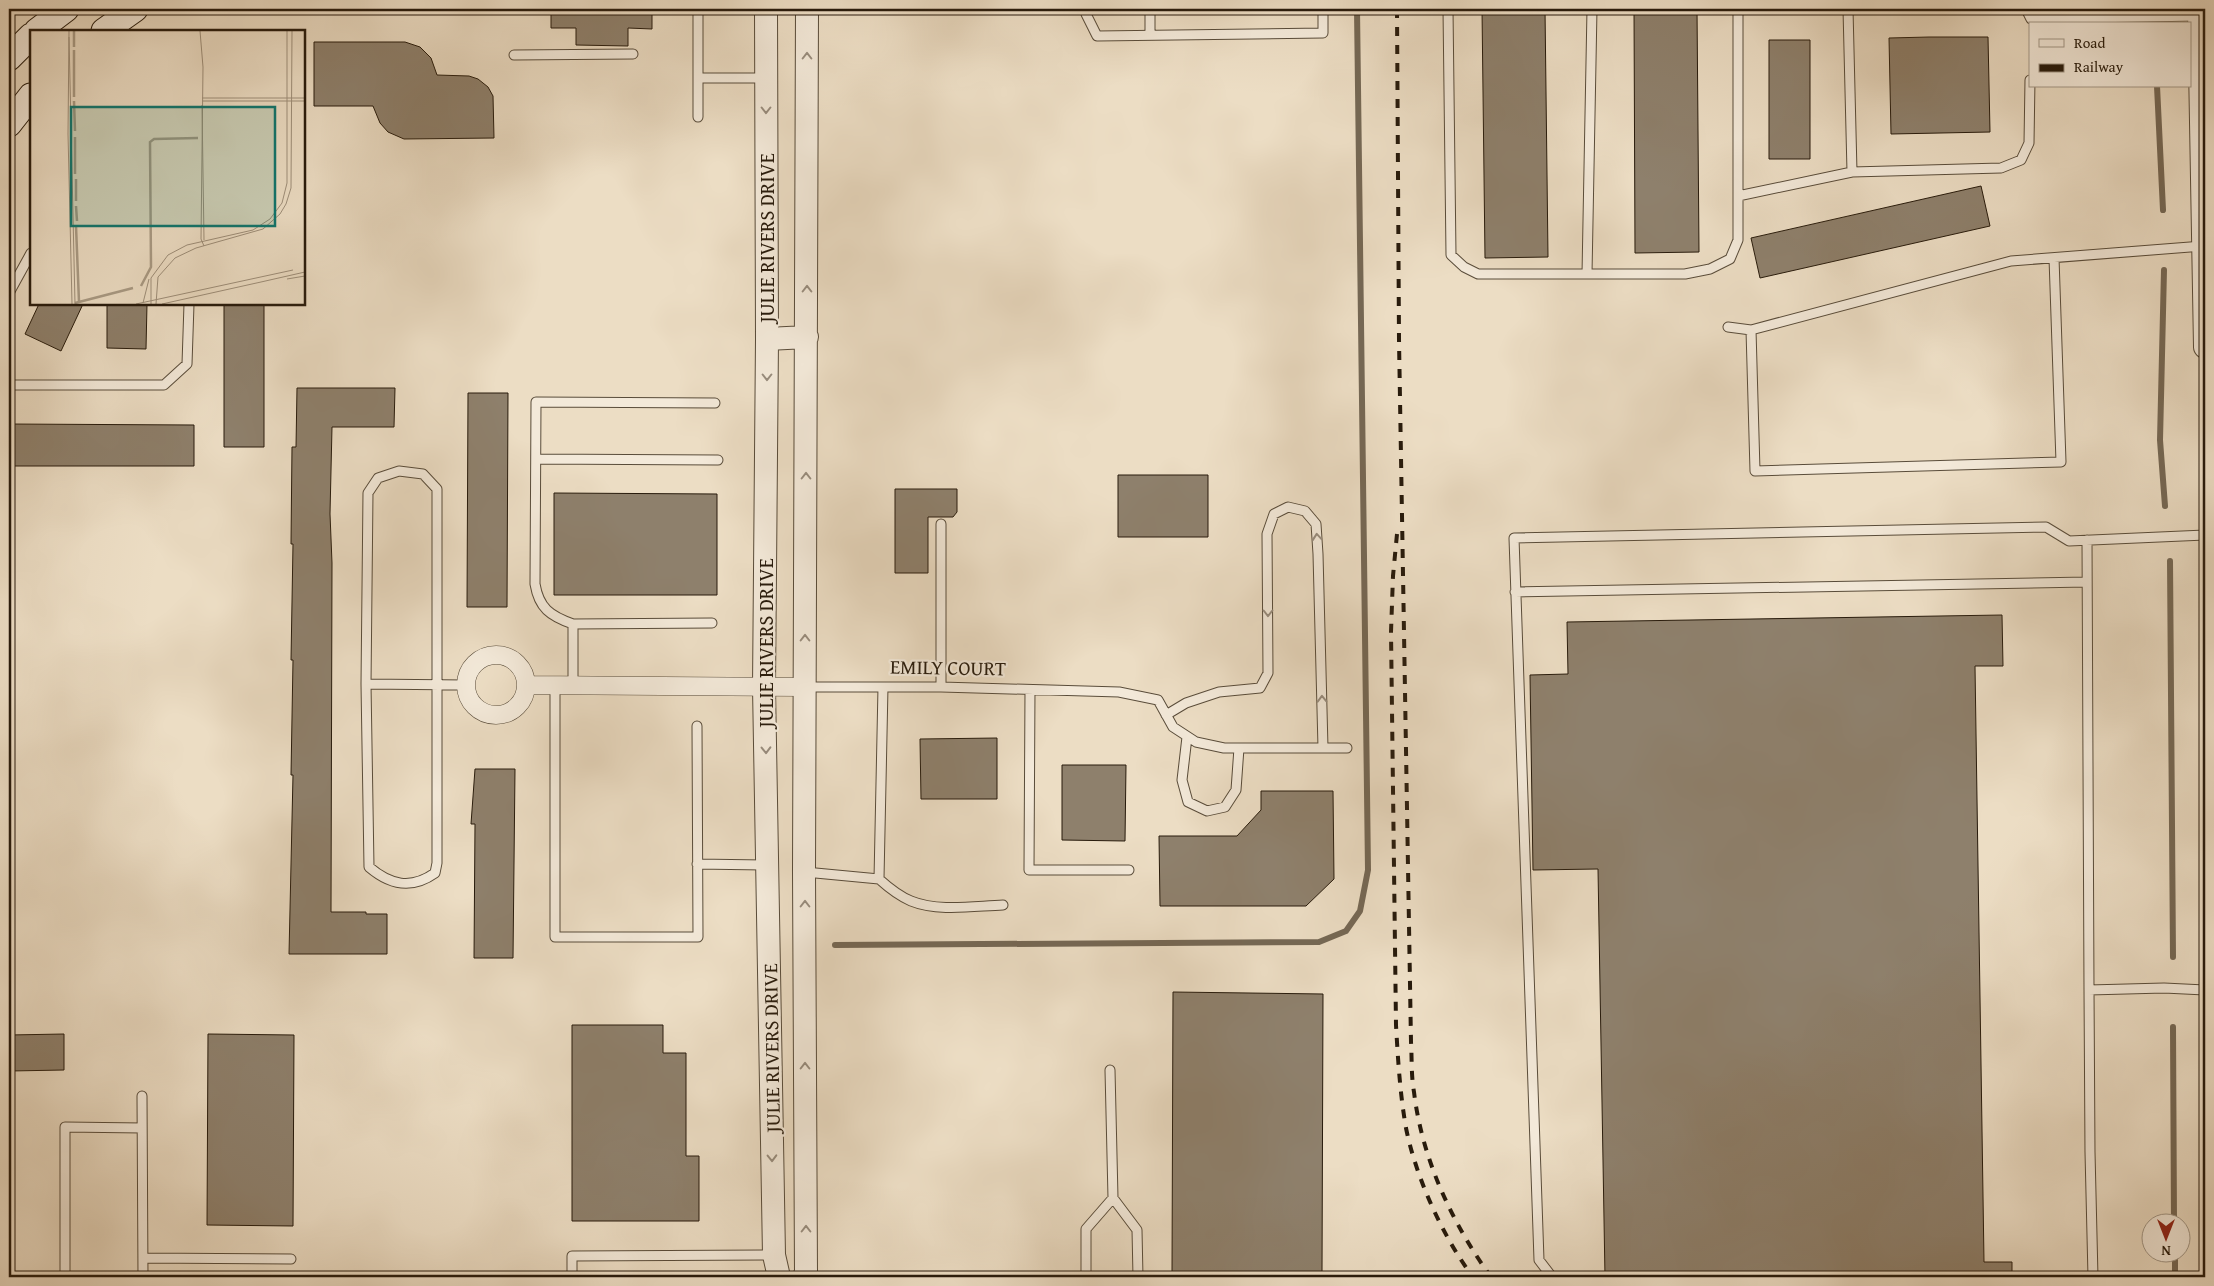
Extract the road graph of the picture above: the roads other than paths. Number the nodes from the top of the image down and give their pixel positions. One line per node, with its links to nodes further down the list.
1 (66, 9): 16 (main road)
2 (135, 9): 17 (main road)
3 (698, 9): 23 (lane)
4 (766, 9): 24 (street, JULIE RIVERS DRIVE)
5 (807, 9): 40 (street, JULIE RIVERS DRIVE, one-way to 5)
6 (1086, 9): 18 (lane)
7 (1150, 9): 18 (lane)
8 (1323, 9): 18 (lane)
9 (1448, 9): 34 (lane)
10 (1592, 9): 34 (lane)
11 (1738, 9): 30 (lane)
12 (1848, 9): 29 (lane)
13 (2026, 9): 15 (lane)
14 (2199, 13): 15 (lane); 31 (street)
15 (2031, 22)
16 (38, 30)
17 (105, 30)
18 (1150, 35)
19 (30, 37): 22 (main road)
20 (633, 54): 21 (lane)
21 (514, 55)
22 (9, 58)
23 (698, 78): 24 (lane); 27 (lane)
24 (766, 78): 41 (street, JULIE RIVERS DRIVE, one-way to 41)
25 (2030, 88): 29 (lane)
26 (30, 97): 28 (main road)
27 (698, 117)
28 (9, 124)
29 (1852, 172): 30 (lane)
30 (1738, 196): 34 (lane)
31 (2204, 246): 33 (lane); 42 (street)
32 (30, 254): 35 (lane)
33 (2054, 258): 39 (lane); 39 (lane)
34 (1587, 274)
35 (11, 281): 36 (lane)
36 (9, 293)
37 (189, 305): 43 (lane)
38 (1728, 327): 39 (lane)
39 (1752, 330)
40 (807, 338): 41 (street); 61 (street, JULIE RIVERS DRIVE, one-way to 40)
41 (767, 339): 60 (street, JULIE RIVERS DRIVE, one-way to 60)
42 (2205, 347)
43 (9, 385)
44 (715, 402): 45 (lane)
45 (536, 459): 46 (lane); 52 (lane)
46 (718, 460)
47 (941, 524): 63 (lane)
48 (2205, 535): 49 (lane)
49 (2087, 540): 50 (lane); 51 (lane)
50 (2087, 582): 51 (lane); 77 (lane)
51 (1516, 592): 92 (lane)
52 (573, 624): 53 (lane); 59 (lane)
53 (712, 624)
54 (366, 684): 55 (lane); 55 (lane); 55 (lane)
55 (437, 685): 56 (lane)
56 (465, 685): 57 (street); 57 (street)
57 (526, 685): 58 (street, EMILY COURT)
58 (555, 685): 59 (street, EMILY COURT); 71 (lane)
59 (573, 685): 60 (street, EMILY COURT)
60 (764, 687): 61 (street, EMILY COURT); 72 (street, JULIE RIVERS DRIVE, one-way to 72)
61 (805, 687): 62 (lane, EMILY COURT); 74 (street, JULIE RIVERS DRIVE)
62 (883, 687): 63 (lane, EMILY COURT); 75 (lane)
63 (941, 687): 64 (lane, EMILY COURT)
64 (1030, 690): 65 (lane, EMILY COURT); 73 (lane)
65 (1166, 715): 67 (lane, EMILY COURT); 69 (lane, one-way to 65)
66 (696, 726): 71 (lane)
67 (1187, 737): 68 (lane, EMILY COURT); 68 (lane)
68 (1239, 748): 69 (lane, EMILY COURT)
69 (1323, 748): 70 (lane, EMILY COURT)
70 (1347, 748)
71 (697, 864): 72 (lane)
72 (768, 865): 74 (street); 85 (street, JULIE RIVERS DRIVE, one-way to 85)
73 (1129, 870)
74 (804, 872): 75 (lane); 89 (street, JULIE RIVERS DRIVE, one-way to 74)
75 (880, 879): 76 (lane)
76 (1003, 905)
77 (2089, 990): 78 (lane); 93 (lane)
78 (2205, 990)
79 (1110, 1070): 82 (lane)
80 (142, 1096): 81 (lane)
81 (142, 1128): 83 (lane); 86 (lane)
82 (1113, 1198): 90 (lane); 91 (lane)
83 (143, 1258): 84 (lane); 87 (lane)
84 (291, 1259)
85 (776, 1270): 88 (lane)
86 (65, 1277)
87 (143, 1277)
88 (572, 1277)
89 (804, 1277)
90 (1086, 1277)
91 (1138, 1277)
92 (1552, 1277)
93 (2093, 1277)

